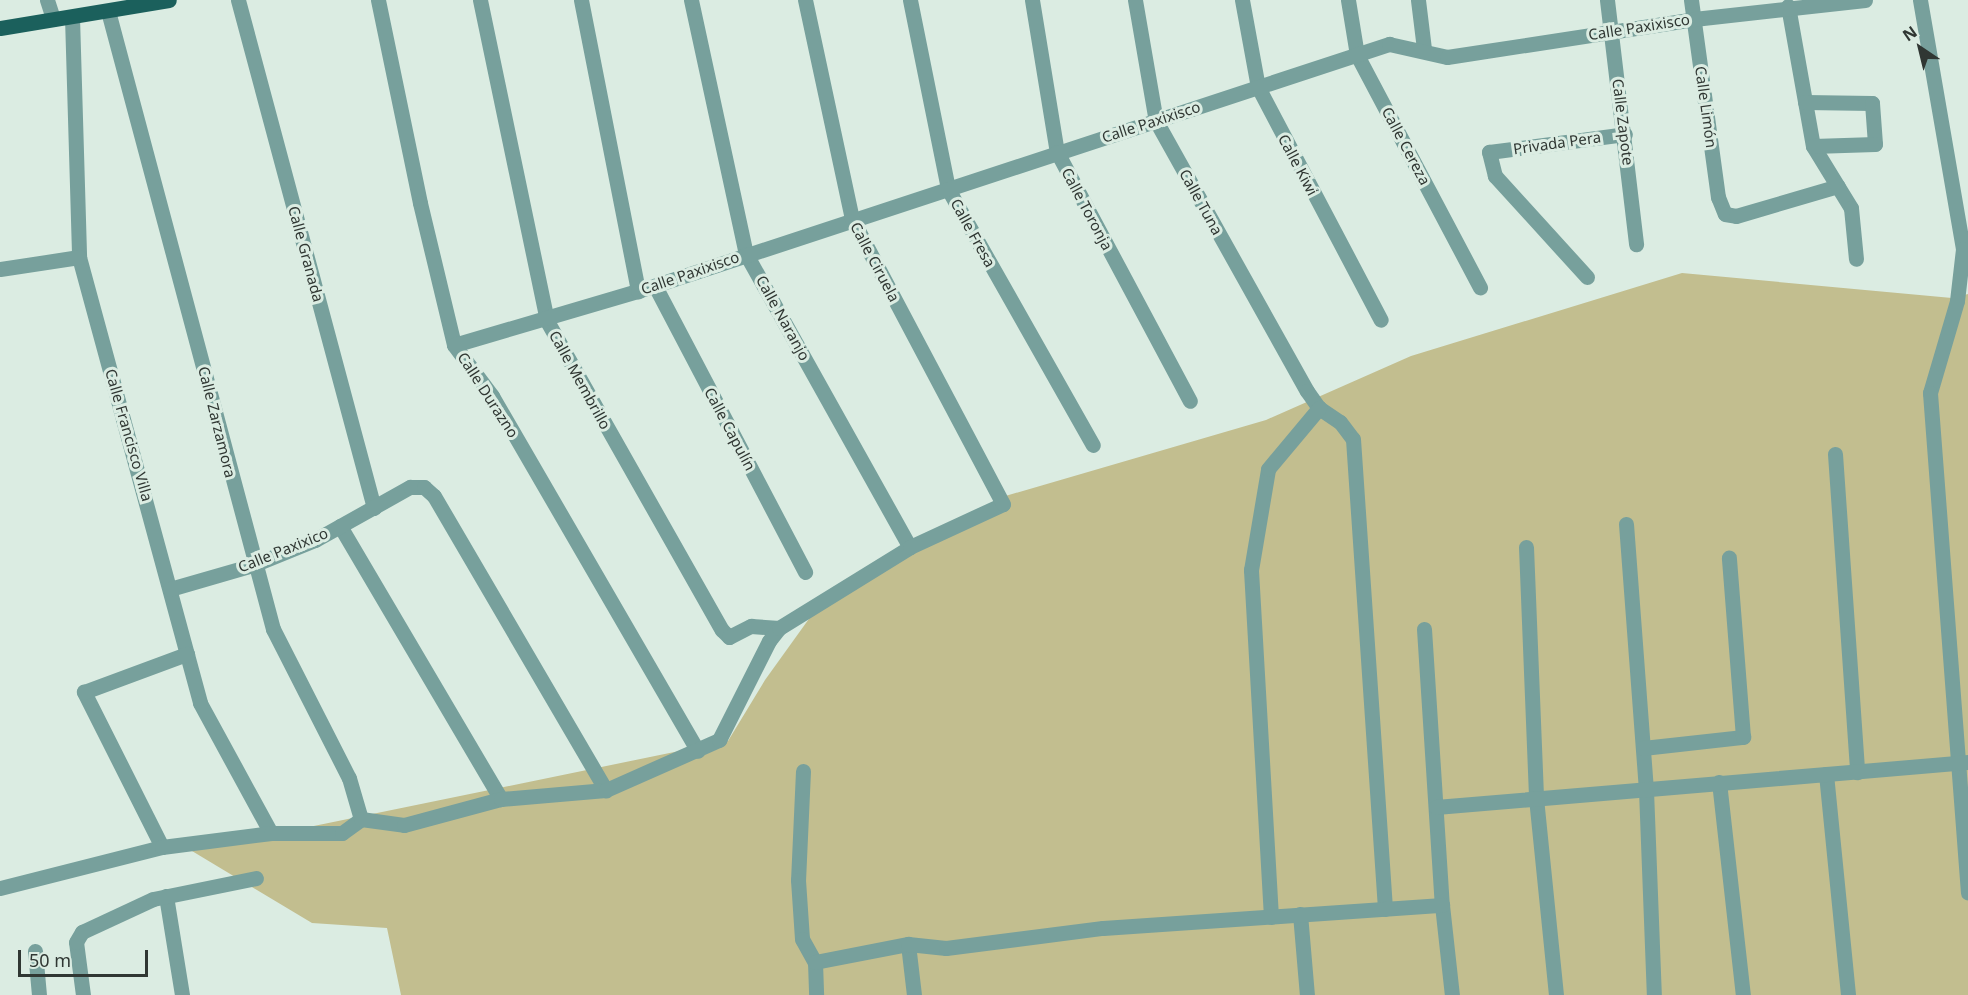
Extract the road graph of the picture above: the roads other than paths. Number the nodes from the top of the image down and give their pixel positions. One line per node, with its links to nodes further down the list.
1 (47, 0): 23 (street)
2 (169, 0): 21 (main road)
3 (238, 0): 54 (street, Calle Granada)
4 (378, 0): 49 (street, Calle Durazno)
5 (480, 0): 48 (street, Calle Membrillo)
6 (581, 0): 46 (street)
7 (692, 0): 39 (street, Calle Naranjo)
8 (805, 0): 37 (street, Calle Ciruela)
9 (910, 0): 36 (street, Calle Fresa)
10 (1032, 0): 34 (street, Calle Toronja)
11 (1135, 0): 31 (street, Calle Tuna)
12 (1242, 0): 29 (street, Calle Kiwi)
13 (1348, 0): 28 (street, Calle Cereza)
14 (1418, 0): 27 (street)
15 (1607, 0): 26 (street, Calle Zapote)
16 (1691, 0): 24 (street, Calle Limón)
17 (1865, 0): 19 (street, Calle Paxixisco)
18 (1920, 0): 68 (street)
19 (1826, 2): 20 (street, Calle Paxixisco)
20 (1788, 6): 24 (street, Calle Paxixisco); 30 (street)
21 (108, 11): 22 (main road); 60 (street, Calle Zarzamora)
22 (72, 17): 23 (main road); 40 (street, Calle Francisco Villa)
23 (53, 19): 25 (main road)
24 (1694, 19): 26 (street, Calle Paxixisco); 35 (street, Calle Limón)
25 (0, 28)
26 (1611, 31): 27 (street, Calle Paxixisco); 32 (street, Calle Zapote)
27 (1424, 49): 28 (street, Calle Paxixisco)
28 (1357, 55): 29 (street, Calle Paxixisco); 45 (street, Calle Cereza)
29 (1258, 87): 31 (street, Calle Paxixisco); 47 (street, Calle Kiwi)
30 (1805, 102): 33 (street); 33 (street)
31 (1156, 121): 34 (street, Calle Paxixisco); 51 (street, Calle Tuna)
32 (1625, 134): 38 (street, Calle Zapote); 43 (street, Privada Pera)
33 (1813, 146): 35 (street)
34 (1057, 152): 36 (street, Calle Paxixisco); 50 (street, Calle Toronja)
35 (1838, 186): 41 (street)
36 (948, 189): 37 (street, Calle Paxixisco); 52 (street, Calle Fresa)
37 (852, 219): 39 (street, Calle Paxixisco); 57 (street, Calle Ciruela)
38 (1636, 244)
39 (746, 254): 44 (street, Calle Paxixisco); 57 (street, Calle Naranjo)
40 (79, 257): 42 (street); 62 (street, Calle Francisco Villa)
41 (1856, 259)
42 (0, 269)
43 (1587, 277)
44 (655, 286): 46 (street, Calle Paxixisco); 61 (street, Calle Capulín)
45 (1480, 287)
46 (638, 291): 48 (street, Calle Paxixisco)
47 (1381, 320)
48 (547, 321): 49 (street, Calle Paxixisco); 63 (street, Calle Membrillo)
49 (454, 345): 67 (street, Calle Durazno)
50 (1190, 401)
51 (1318, 408): 86 (street); 88 (street)
52 (1093, 445)
53 (1835, 454): 70 (street)
54 (374, 508): 56 (street, Calle Paxixico); 73 (street, Calle Paxixico)
55 (1626, 524): 66 (street)
56 (340, 526): 60 (street, Calle Paxixico); 76 (street)
57 (910, 547): 63 (street)
58 (1526, 548): 75 (street)
59 (1729, 558): 66 (street)
60 (253, 565): 62 (street, Calle Paxixico); 78 (street, Calle Zarzamora)
61 (805, 572)
62 (170, 589): 65 (street, Calle Francisco Villa)
63 (779, 628): 67 (street)
64 (1424, 629): 77 (street)
65 (187, 654): 79 (street, Calle Francisco Villa); 80 (street)
66 (1643, 748): 74 (street)
67 (698, 751): 73 (street)
68 (1963, 762): 70 (street); 83 (street)
69 (803, 771): 91 (street)
70 (1857, 772): 71 (street)
71 (1826, 774): 72 (street); 102 (street)
72 (1719, 782): 74 (street); 101 (street)
73 (606, 790): 76 (street)
74 (1646, 790): 75 (street); 100 (street)
75 (1536, 798): 77 (street); 99 (street)
76 (501, 799): 78 (street)
77 (1436, 807): 85 (street)
78 (361, 819): 79 (street)
79 (271, 833): 80 (street)
80 (162, 847): 82 (street)
81 (256, 878): 84 (street)
82 (0, 888)
83 (1968, 893)
84 (166, 896): 93 (street); 94 (street)
85 (1442, 905): 86 (street); 98 (street)
86 (1385, 909): 87 (street)
87 (1300, 914): 88 (street); 97 (street)
88 (1271, 917): 89 (street)
89 (908, 944): 91 (street); 96 (street)
90 (35, 951): 92 (street)
91 (816, 962): 95 (street)
92 (39, 995)
93 (82, 995)
94 (182, 995)
95 (816, 995)
96 (914, 995)
97 (1306, 995)
98 (1452, 995)
99 (1556, 995)
100 (1654, 995)
101 (1743, 995)
102 (1848, 995)

